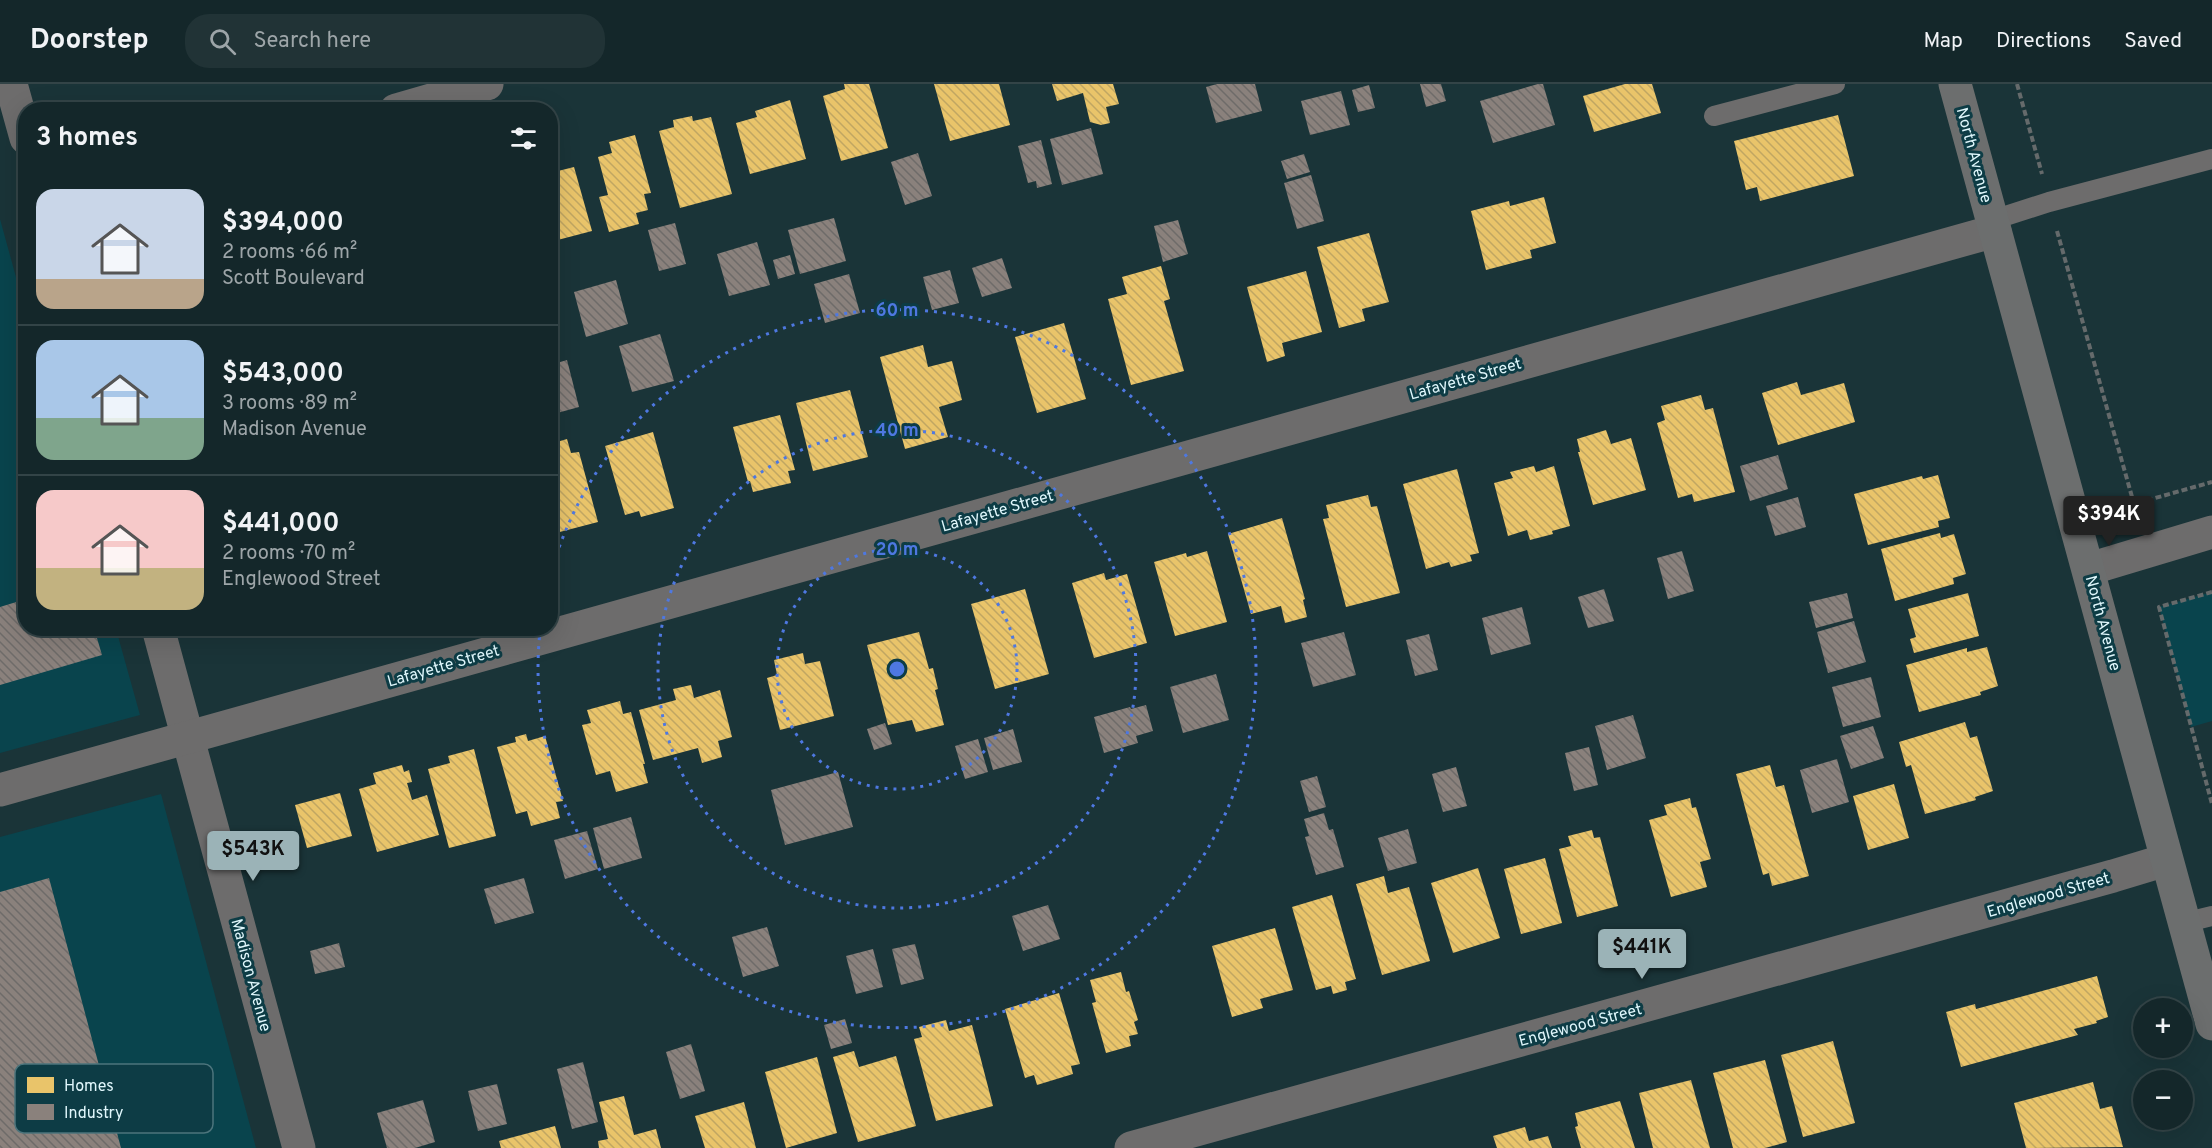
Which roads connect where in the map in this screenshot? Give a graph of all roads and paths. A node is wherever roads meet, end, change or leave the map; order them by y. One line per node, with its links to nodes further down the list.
1 (11, 84): 7 (street)
2 (488, 84): 6 (street)
3 (1835, 84): 8 (lane)
4 (1955, 84): 11 (main road, North Avenue)
5 (2017, 84): 10 (path)
6 (424, 102)
7 (18, 109)
8 (1714, 116)
9 (2212, 159): 10 (lane)
10 (2049, 202): 11 (lane); 12 (path)
11 (1994, 225): 14 (main road, North Avenue); 16 (street, Lafayette Street)
12 (2212, 482)
13 (2212, 532): 14 (street)
14 (2089, 569): 22 (main road, North Avenue)
15 (2212, 592): 21 (path)
16 (558, 632)
17 (160, 636): 19 (street, Madison Avenue)
18 (543, 636): 19 (street, Lafayette Street)
19 (187, 737): 20 (street, Lafayette Street); 25 (street, Madison Avenue)
20 (0, 790)
21 (2212, 804)
22 (2166, 860): 23 (main road, North Avenue); 26 (street, Englewood Street)
23 (2198, 920): 24 (main road, North Avenue)
24 (2212, 1024)
25 (299, 1148)
26 (1131, 1148)

